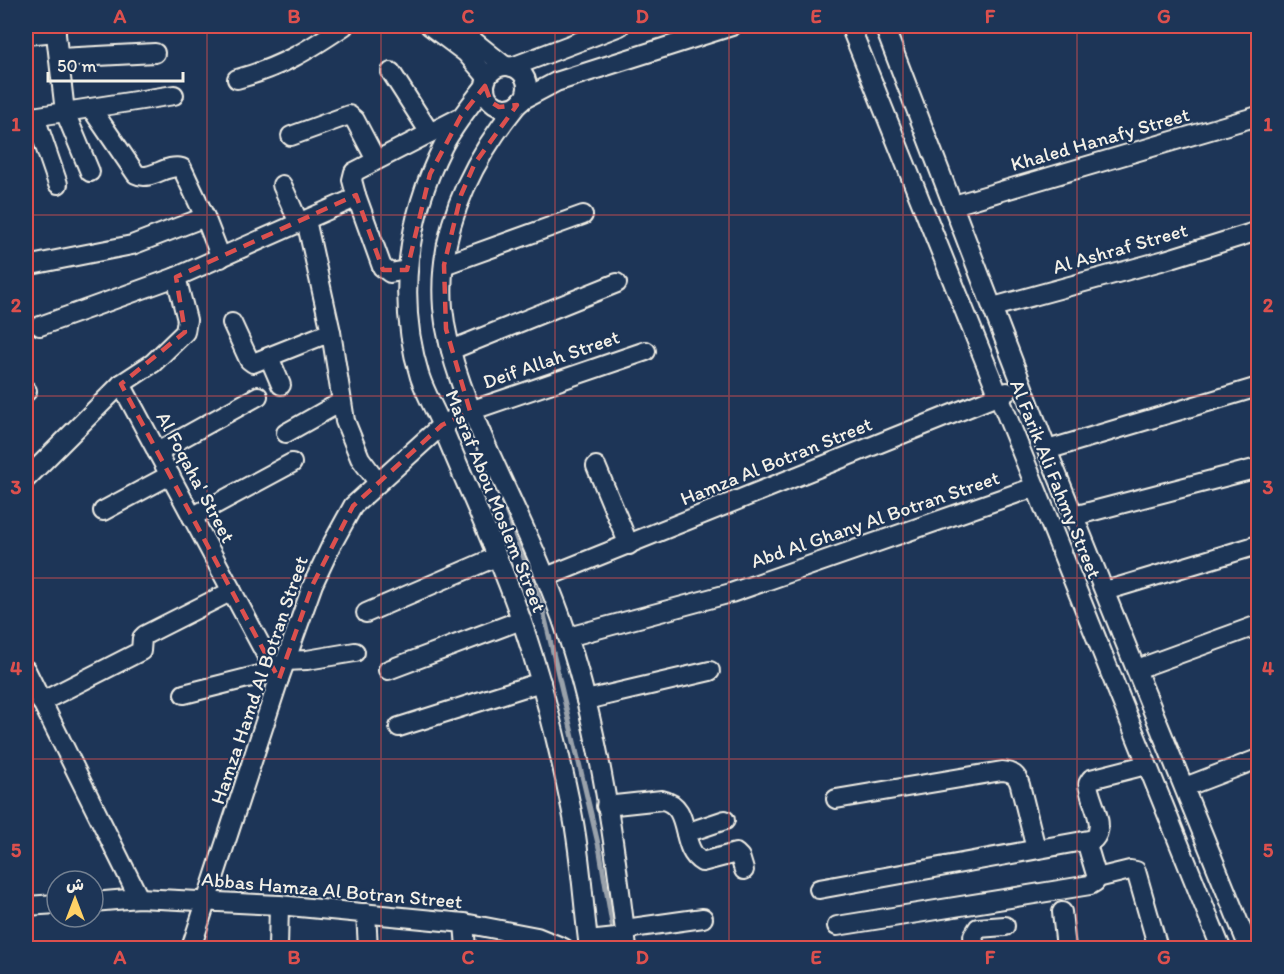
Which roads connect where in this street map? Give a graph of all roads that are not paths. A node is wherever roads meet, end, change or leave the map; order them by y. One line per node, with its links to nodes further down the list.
1 (344, 26): 14 (street)
2 (430, 26): 15 (street)
3 (455, 26): 12 (street)
4 (620, 26): 12 (street)
5 (732, 26): 17 (street)
6 (850, 26): 53 (street, Al Farik Ali Fahmy Street)
7 (884, 26): 30 (street, Al Farik Ali Fahmy Street)
8 (55, 29): 9 (street); 11 (street)
9 (26, 35)
10 (155, 53): 11 (street)
11 (58, 58): 19 (street)
12 (508, 66): 15 (street); 17 (street)
13 (391, 72): 23 (street)
14 (237, 79)
15 (486, 81): 17 (street); 20 (street, Masraf Abou Moslem Street)
16 (174, 94): 18 (street)
17 (519, 102): 36 (street, Masraf Abou Moslem Street)
18 (91, 108): 19 (street); 32 (street)
19 (65, 112): 22 (street); 26 (street)
20 (461, 116): 23 (street); 38 (street, Masraf Abou Moslem Street)
21 (1258, 116): 30 (street, Khaled Hanafy Street)
22 (30, 117): 27 (street)
23 (430, 133): 25 (street)
24 (291, 136): 25 (street)
25 (376, 160): 29 (street)
26 (90, 172)
27 (58, 184)
28 (282, 185): 33 (street)
29 (356, 195): 33 (street); 38 (street)
30 (954, 205): 41 (street, Al Farik Ali Fahmy Street)
31 (582, 215): 36 (street)
32 (205, 217): 35 (street); 37 (street)
33 (303, 221): 35 (street); 44 (street)
34 (1258, 231): 41 (street, Al Ashraf Street)
35 (221, 258): 39 (street)
36 (444, 264): 45 (street, Masraf Abou Moslem Street)
37 (26, 266)
38 (407, 270): 56 (street, Masraf Abou Moslem Street)
39 (176, 277): 43 (street); 48 (street)
40 (617, 283): 45 (street)
41 (993, 307): 50 (street, Al Farik Ali Fahmy Street)
42 (232, 323): 47 (street)
43 (40, 326)
44 (331, 332): 47 (street); 54 (street)
45 (451, 350): 55 (street, Masraf Abou Moslem Street)
46 (646, 351): 55 (street, Deif Allah Street)
47 (269, 357): 49 (street)
48 (121, 384): 59 (street, Al Foqaha' Street); 63 (street)
49 (280, 385)
50 (1023, 386): 53 (street, Hamza Al Botran Street); 58 (street, Al Farik Ali Fahmy Street)
51 (1258, 387): 58 (street)
52 (258, 396): 59 (street)
53 (998, 396): 66 (street, Al Farik Ali Fahmy Street); 70 (street, Hamza Al Botran Street)
54 (341, 402): 57 (street); 65 (street)
55 (470, 411): 56 (street, Hamza Hamd Al Botran Street); 73 (street, Masraf Abou Moslem Street)
56 (442, 425): 65 (street, Hamza Hamd Al Botran Street); 72 (street, Masraf Abou Moslem Street)
57 (286, 433)
58 (1047, 450): 68 (street, Al Farik Ali Fahmy Street)
59 (157, 452): 64 (street, Al Foqaha' Street)
60 (292, 463): 69 (street)
61 (596, 466): 70 (street)
62 (1258, 468): 68 (street)
63 (28, 470)
64 (170, 475): 67 (street); 69 (street, Al Foqaha' Street)
65 (378, 482): 83 (street, Hamza Hamd Al Botran Street)
66 (1035, 488): 79 (street, Abd Al Ghany Al Botran Street); 93 (street, Al Farik Ali Fahmy Street)
67 (103, 511)
68 (1074, 516): 75 (street, Al Farik Ali Fahmy Street)
69 (192, 517): 74 (street, Al Foqaha' Street)
70 (629, 545): 73 (street, Hamza Al Botran Street)
71 (1258, 545): 75 (street)
72 (496, 557): 76 (street); 77 (street, Masraf Abou Moslem Street)
73 (546, 577): 79 (street, Masraf Abou Moslem Street)
74 (232, 591): 83 (street, Al Foqaha' Street); 89 (street)
75 (1105, 591): 81 (street, Al Farik Ali Fahmy Street)
76 (366, 613)
77 (521, 620): 84 (street); 86 (street, Masraf Abou Moslem Street)
78 (1258, 625): 81 (street)
79 (568, 637): 88 (street, Masraf Abou Moslem Street)
80 (355, 652): 83 (street)
81 (1137, 669): 91 (street, Al Farik Ali Fahmy Street)
82 (26, 670): 89 (street)
83 (280, 670): 87 (street); 106 (street, Hamza Hamd Al Botran Street)
84 (388, 670)
85 (710, 671): 88 (street)
86 (541, 682): 90 (street); 117 (street, Masraf Abou Moslem Street)
87 (184, 694)
88 (586, 700): 96 (street, Masraf Abou Moslem Street)
89 (41, 702): 104 (street)
90 (399, 727)
91 (1171, 753): 93 (street); 94 (street, Al Farik Ali Fahmy Street)
92 (1258, 759): 94 (street)
93 (1145, 763): 99 (street); 127 (street, Al Farik Ali Fahmy Street)
94 (1185, 787): 118 (street, Al Farik Ali Fahmy Street)
95 (836, 799): 100 (street)
96 (606, 806): 98 (street); 116 (street, Masraf Abou Moslem Street)
97 (725, 820): 98 (street)
98 (686, 833): 101 (street)
99 (1086, 841): 100 (street); 102 (street)
100 (1036, 849): 103 (street)
101 (744, 870)
102 (1097, 878): 114 (street); 126 (street)
103 (819, 889)
104 (139, 898): 105 (street, Abbas Hamza Al Botran Street); 106 (street, Abbas Hamza Al Botran Street)
105 (105, 901)
106 (207, 901): 108 (street, Abbas Hamza Al Botran Street); 119 (street, Hamza Hamd Al Botran Street)
107 (45, 905): 109 (street)
108 (279, 905): 111 (street, Abbas Hamza Al Botran Street); 120 (street)
109 (26, 906)
110 (1062, 912): 125 (street)
111 (366, 913): 113 (street, Abbas Hamza Al Botran Street); 121 (street)
112 (703, 918): 116 (street)
113 (464, 922): 122 (street); 123 (street, Abbas Hamza Al Botran Street)
114 (837, 926)
115 (1005, 926): 124 (street)
116 (626, 938): 117 (street)
117 (589, 944)
118 (1248, 945)
119 (191, 948)
120 (278, 948)
121 (368, 948)
122 (466, 948)
123 (564, 948)
124 (975, 948)
125 (1066, 948)
126 (1158, 948)
127 (1221, 948)

